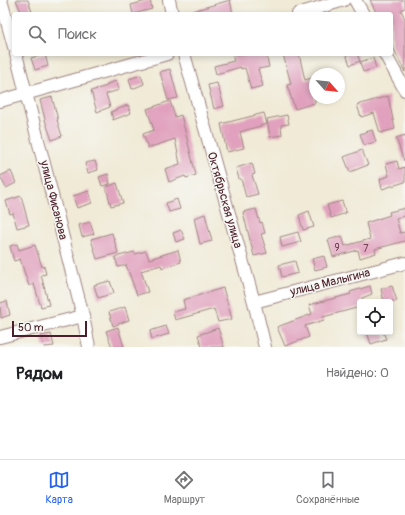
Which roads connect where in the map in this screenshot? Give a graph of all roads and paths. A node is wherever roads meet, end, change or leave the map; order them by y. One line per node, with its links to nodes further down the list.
1 (1, 0): 8 (street)
2 (169, 0): 5 (street)
3 (344, 0): 6 (street)
4 (355, 0): 7 (street)
5 (172, 12)
6 (305, 12)
7 (362, 12)
8 (12, 40)
9 (17, 56): 14 (street, улица Фисанова)
10 (160, 56): 14 (street)
11 (185, 56): 17 (street, Октябрьская улица)
12 (386, 56): 13 (street)
13 (405, 90)
14 (27, 93): 15 (street); 18 (street, улица Фисанова)
15 (0, 101)
16 (405, 263): 17 (street, улица Малыгина)
17 (254, 302): 21 (street, Октябрьская улица)
18 (83, 316): 19 (street); 20 (street, улица Фисанова)
19 (0, 337)
20 (89, 347)
21 (265, 347)

